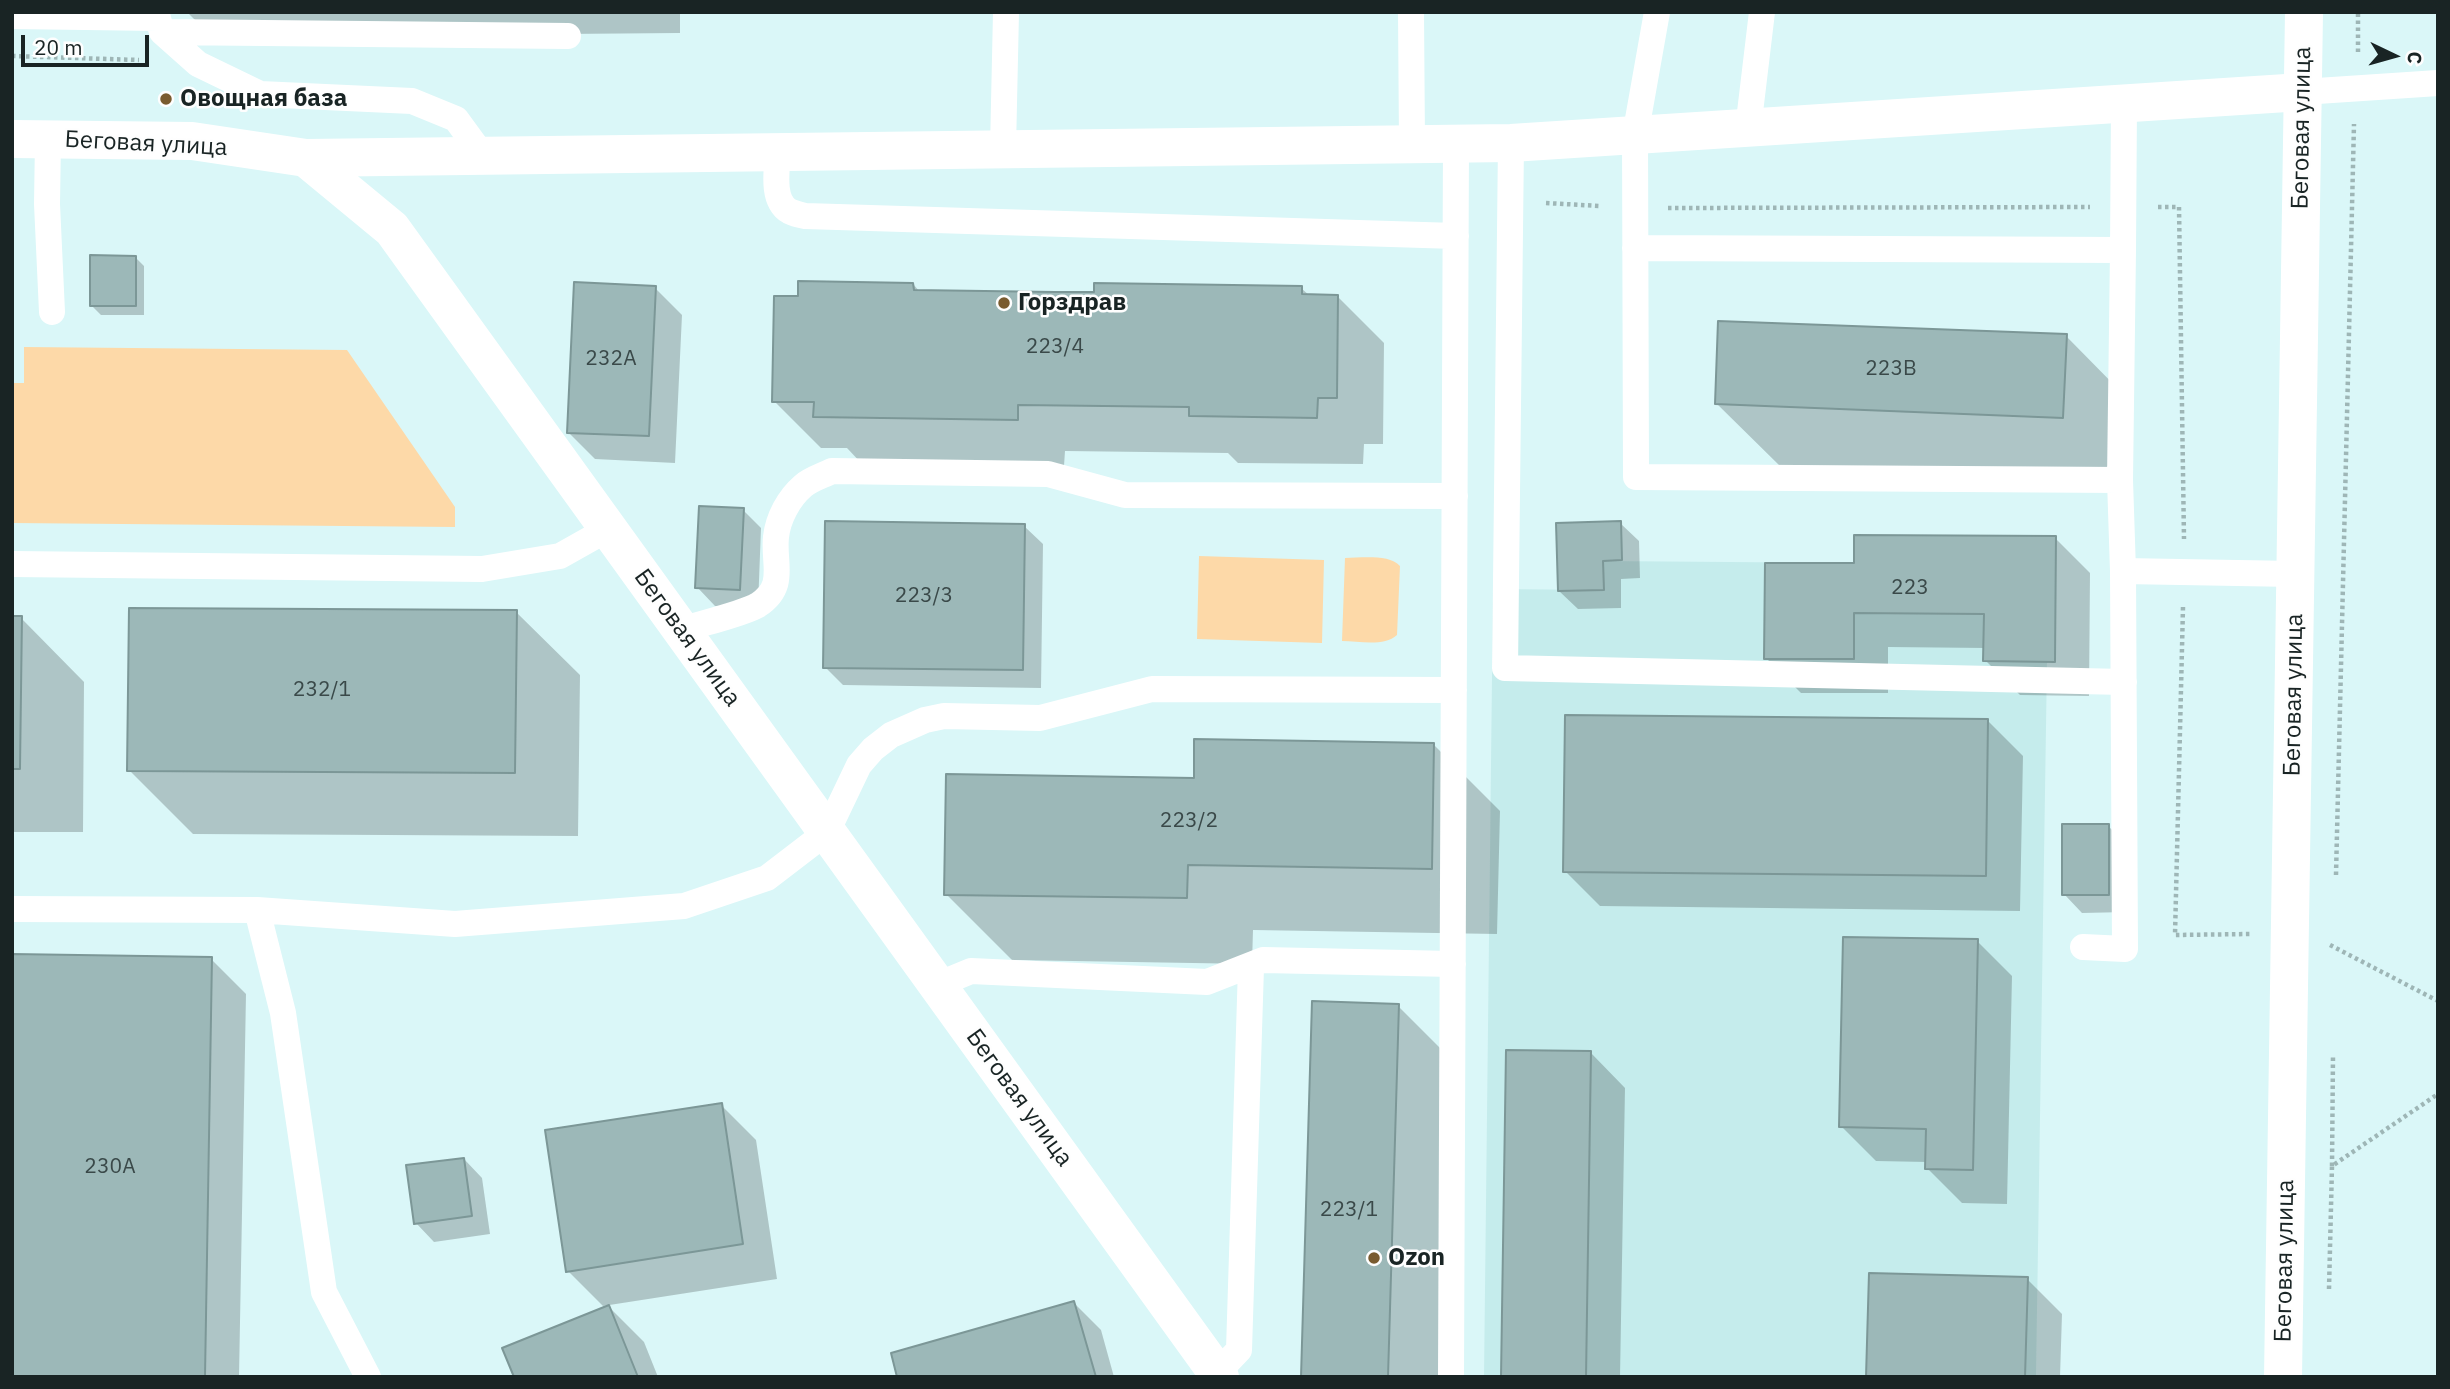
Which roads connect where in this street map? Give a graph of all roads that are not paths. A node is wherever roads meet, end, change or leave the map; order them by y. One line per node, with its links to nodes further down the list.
1 (1006, 12): 18 (lane)
2 (1411, 12): 17 (lane)
3 (1657, 12): 13 (lane)
4 (1762, 12): 12 (lane)
5 (2304, 12): 10 (street, Беговая улица)
6 (12, 16): 7 (lane)
7 (158, 21): 8 (lane); 20 (lane)
8 (568, 36)
9 (2438, 83): 10 (lane)
10 (2302, 92): 11 (street); 31 (street, Беговая улица)
11 (2124, 104): 12 (street); 24 (lane)
12 (1748, 129): 13 (street)
13 (1635, 136): 16 (street); 23 (lane)
14 (30, 139): 21 (street, Беговая улица); 25 (lane)
15 (1456, 143): 16 (street); 17 (street); 22 (lane)
16 (1511, 143): 33 (lane)
17 (1412, 144): 18 (street)
18 (1003, 149): 19 (street)
19 (778, 152): 20 (street); 22 (lane)
20 (483, 156): 21 (street)
21 (306, 158): 28 (street, Беговая улица)
22 (1456, 236): 27 (lane)
23 (1635, 248): 24 (lane); 26 (lane)
24 (2123, 250): 26 (lane)
25 (52, 312)
26 (2120, 480): 30 (lane)
27 (1455, 496): 32 (lane); 34 (lane)
28 (608, 529): 29 (lane); 32 (street, Беговая улица)
29 (12, 564)
30 (2123, 571): 31 (lane); 33 (lane)
31 (2295, 574): 45 (street, Беговая улица)
32 (681, 630): 35 (street, Беговая улица)
33 (2124, 682): 38 (lane)
34 (1454, 690): 35 (lane); 39 (lane)
35 (827, 832): 37 (lane); 41 (street, Беговая улица)
36 (12, 909): 37 (lane)
37 (257, 910): 43 (lane)
38 (2083, 947)
39 (1453, 964): 40 (lane); 44 (lane)
40 (1251, 967): 41 (lane); 42 (lane)
41 (937, 985): 42 (street, Беговая улица)
42 (1219, 1375)
43 (368, 1377)
44 (1451, 1377)
45 (2283, 1377)

